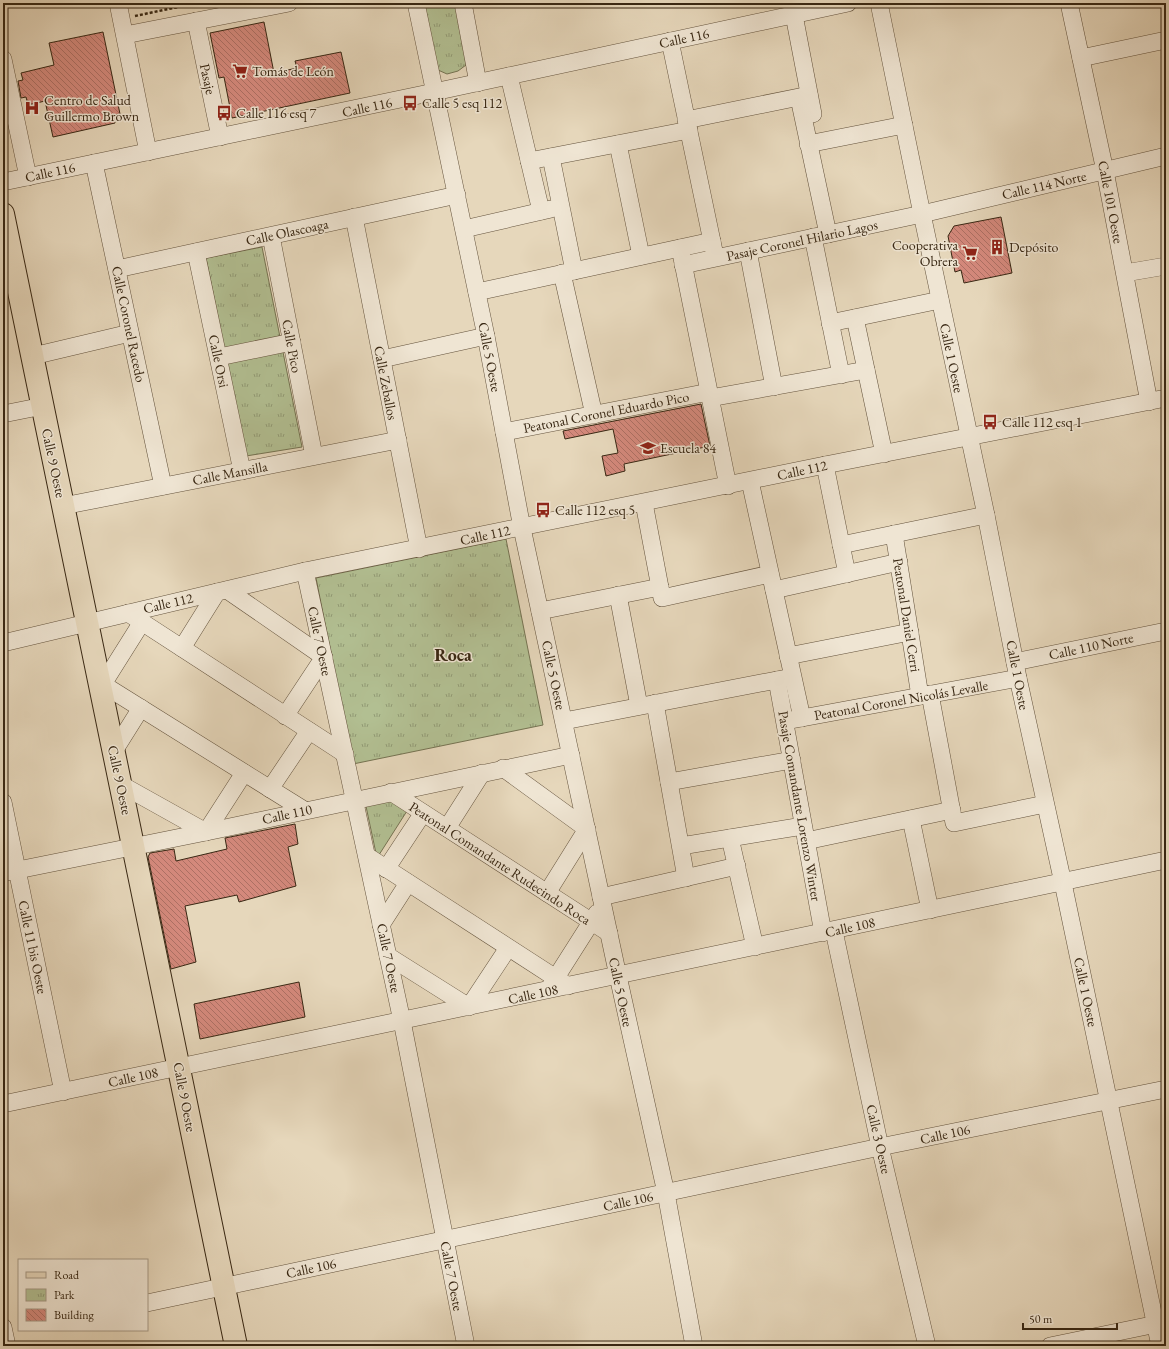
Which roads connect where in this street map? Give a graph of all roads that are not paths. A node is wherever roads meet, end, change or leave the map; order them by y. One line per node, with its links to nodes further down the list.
1 (289, 3): 9 (street)
2 (416, 3): 17 (street, Calle 5 Oeste)
3 (462, 3): 16 (street)
4 (848, 3): 8 (street, Calle 116)
5 (879, 3): 20 (street, Calle 1 Oeste)
6 (1069, 3): 13 (street, Calle 101 Oeste)
7 (126, 6): 10 (street)
8 (794, 15): 12 (street, Calle 116); 18 (street)
9 (196, 21): 10 (street); 21 (street, Pasaje)
10 (124, 34): 24 (street)
11 (1166, 40): 13 (street)
12 (670, 42): 15 (street, Calle 116); 19 (street)
13 (1081, 58): 29 (street, Calle 101 Oeste)
14 (3, 59): 30 (street)
15 (509, 76): 16 (street, Calle 116); 27 (street)
16 (478, 83): 17 (street, Calle 116)
17 (434, 92): 21 (street, Calle 116); 32 (street, Calle 5 Oeste)
18 (804, 96): 19 (street); 22 (street)
19 (688, 125): 23 (street); 41 (street)
20 (904, 125): 22 (street); 36 (street, Calle 1 Oeste)
21 (220, 137): 24 (street, Calle 116)
22 (813, 142): 40 (street)
23 (618, 144): 26 (street); 45 (street)
24 (148, 152): 28 (street, Calle 116)
25 (1166, 156): 29 (street, Calle 114 Norte)
26 (551, 157): 27 (street); 33 (street)
27 (529, 161): 34 (street)
28 (94, 163): 30 (street, Calle 116); 49 (street, Calle Coronel Racedo)
29 (1105, 171): 36 (street, Calle 114 Norte); 51 (street, Calle 101 Oeste)
30 (28, 177): 31 (street, Calle 116)
31 (3, 182)
32 (457, 195): 37 (street, Calle Olascoaga); 38 (street, Calle 5 Oeste)
33 (561, 206): 34 (street); 50 (street)
34 (541, 211): 38 (street)
35 (3, 214): 59 (main road, Calle 9 Oeste)
36 (922, 214): 40 (street, Pasaje Coronel Hilario Lagos); 53 (street, Calle 1 Oeste)
37 (354, 217): 39 (street, Calle Olascoaga); 61 (street, Calle Zeballos)
38 (464, 228): 52 (street, Calle 5 Oeste)
39 (271, 236): 44 (street, Calle Olascoaga); 58 (street, Calle Pico)
40 (820, 236): 43 (street, Pasaje Coronel Hilario Lagos); 55 (street)
41 (712, 241): 42 (street, Pasaje Coronel Hilario Lagos); 46 (street)
42 (680, 248): 45 (street, Pasaje Coronel Hilario Lagos); 47 (street)
43 (748, 251): 46 (street, Pasaje Coronel Hilario Lagos); 64 (street)
44 (196, 252): 49 (street, Calle Olascoaga); 60 (street, Calle Orsi)
45 (641, 256): 50 (street, Pasaje Coronel Hilario Lagos)
46 (716, 258): 47 (street, Pasaje Coronel Hilario Lagos)
47 (683, 265): 65 (street)
48 (1166, 266): 51 (street)
49 (117, 269): 56 (street, Calle Coronel Racedo)
50 (568, 272): 52 (street, Pasaje Coronel Hilario Lagos); 70 (street)
51 (1125, 273): 67 (street, Calle 101 Oeste)
52 (477, 292): 57 (street, Calle 5 Oeste)
53 (940, 300): 54 (street); 72 (street, Calle 1 Oeste)
54 (855, 318): 55 (street); 62 (street)
55 (830, 322): 63 (street)
56 (130, 333): 59 (street); 79 (street, Calle Coronel Racedo)
57 (486, 336): 61 (street); 71 (street, Calle 5 Oeste)
58 (292, 342): 60 (street); 75 (street, Calle Pico)
59 (33, 356): 68 (main road, Calle 9 Oeste)
60 (219, 357): 77 (street, Calle Orsi)
61 (382, 359): 73 (street, Calle Zeballos)
62 (866, 370): 63 (street, Peatonal Coronel Eduardo Pico); 74 (street)
63 (841, 375): 64 (street, Peatonal Coronel Eduardo Pico)
64 (774, 387): 65 (street, Peatonal Coronel Eduardo Pico)
65 (709, 395): 70 (street, Peatonal Coronel Eduardo Pico); 80 (street)
66 (1166, 398): 67 (street, Calle 112)
67 (1149, 402): 72 (street, Calle 112)
68 (43, 406): 69 (street); 82 (main road, Calle 9 Oeste)
69 (3, 414)
70 (594, 414): 71 (street, Peatonal Coronel Eduardo Pico)
71 (504, 432): 84 (street, Calle 5 Oeste)
72 (969, 437): 74 (street, Calle 112); 83 (street, Calle 1 Oeste)
73 (398, 440): 75 (street, Calle Mansilla); 87 (street, Calle Zeballos)
74 (884, 454): 76 (street, Calle 112)
75 (314, 456): 77 (street, Calle Mansilla)
76 (825, 465): 78 (street, Calle 112); 86 (street)
77 (242, 470): 79 (street, Calle Mansilla)
78 (750, 481): 80 (street, Calle 112); 91 (street, Pasaje Comandante Lorenzo Winter)
79 (163, 486): 82 (street, Calle Mansilla)
80 (728, 486): 81 (street, Calle 112)
81 (644, 503): 84 (street, Calle 112); 93 (street)
82 (63, 506): 97 (main road, Calle 9 Oeste)
83 (986, 515): 85 (street); 105 (street, Calle 1 Oeste)
84 (522, 528): 87 (street, Calle 112); 95 (street, Calle 5 Oeste)
85 (894, 534): 86 (street); 88 (street, Peatonal Daniel Cerri)
86 (841, 545): 90 (street)
87 (419, 549): 89 (street, Calle 112)
88 (899, 562): 90 (street); 100 (street, Peatonal Daniel Cerri)
89 (305, 572): 92 (street, Calle 112); 104 (street, Calle 7 Oeste)
90 (847, 574): 91 (street)
91 (772, 582): 93 (street); 103 (street, Pasaje Comandante Lorenzo Winter)
92 (222, 591): 96 (street, Calle 112); 102 (street); 104 (street)
93 (661, 592): 94 (street)
94 (618, 595): 95 (street); 110 (street)
95 (540, 611): 114 (street, Calle 5 Oeste)
96 (128, 613): 97 (street, Calle 112); 98 (street)
97 (87, 622): 101 (street, Calle 112); 108 (main road, Calle 9 Oeste)
98 (142, 622): 102 (street); 108 (street)
99 (1166, 631): 105 (street, Calle 110 Norte)
100 (910, 632): 103 (street); 109 (street, Peatonal Daniel Cerri)
101 (3, 643)
102 (182, 648): 112 (street)
103 (788, 656): 106 (street, Pasaje Comandante Lorenzo Winter)
104 (324, 657): 112 (street); 118 (street, Calle 7 Oeste)
105 (1015, 662): 107 (street, Calle 1 Oeste)
106 (785, 678): 110 (street); 113 (street, Pasaje Comandante Lorenzo Winter); 115 (street, Pasaje Comandante Lorenzo Winter)
107 (1018, 678): 109 (street, Peatonal Coronel Nicolás Levalle); 130 (street, Calle 1 Oeste)
108 (101, 683): 111 (street); 117 (main road, Calle 9 Oeste)
109 (925, 695): 113 (street, Peatonal Coronel Nicolás Levalle); 133 (street, Peatonal Daniel Cerri)
110 (647, 705): 114 (street); 124 (street)
111 (141, 708): 117 (street); 122 (street)
112 (285, 716): 116 (street)
113 (802, 718): 115 (street, Peatonal Coronel Nicolás Levalle)
114 (564, 721): 119 (street, Calle 5 Oeste)
115 (784, 721): 120 (street, Pasaje Comandante Lorenzo Winter)
116 (309, 731): 118 (street); 126 (street)
117 (114, 751): 125 (main road, Calle 9 Oeste)
118 (345, 754): 128 (street, Calle 7 Oeste)
119 (571, 755): 121 (street, Calle 110); 136 (street, Calle 5 Oeste)
120 (792, 760): 124 (street); 138 (street, Pasaje Comandante Lorenzo Winter)
121 (503, 768): 123 (street, Calle 110); 136 (street)
122 (244, 773): 126 (street); 137 (street)
123 (482, 773): 127 (street, Calle 110); 135 (street)
124 (669, 782): 141 (street)
125 (120, 784): 137 (street); 140 (main road, Calle 9 Oeste)
126 (270, 789): 131 (street)
127 (391, 792): 128 (street, Calle 110); 132 (street, Peatonal Comandante Rudecindo Roca)
128 (354, 800): 131 (street, Calle 110); 142 (street, Calle 7 Oeste)
129 (3, 802): 146 (street, Calle 11 bis Oeste)
130 (1045, 804): 133 (street); 149 (street, Calle 1 Oeste)
131 (304, 810): 137 (street, Calle 110)
132 (423, 813): 135 (street, Peatonal Comandante Rudecindo Roca); 145 (street)
133 (953, 816): 134 (street)
134 (911, 819): 138 (street); 152 (street)
135 (447, 828): 150 (street, Peatonal Comandante Rudecindo Roca)
136 (587, 829): 150 (street); 151 (street, Calle 5 Oeste)
137 (206, 832): 140 (street, Calle 110)
138 (805, 833): 139 (street); 155 (street, Pasaje Comandante Lorenzo Winter)
139 (730, 838): 141 (street); 144 (street)
140 (134, 846): 146 (street, Calle 110); 164 (main road, Calle 9 Oeste)
141 (681, 846): 147 (street)
142 (367, 856): 145 (street); 154 (street, Calle 7 Oeste)
143 (1166, 860): 149 (street, Calle 108)
144 (737, 866): 147 (street); 157 (street)
145 (386, 869): 148 (street)
146 (10, 872): 166 (street, Calle 11 bis Oeste)
147 (686, 878): 151 (street)
148 (408, 883): 154 (street); 158 (street)
149 (1062, 883): 152 (street, Calle 108); 167 (street, Calle 1 Oeste)
150 (547, 893): 153 (street, Peatonal Comandante Rudecindo Roca)
151 (602, 901): 153 (street); 156 (street, Calle 5 Oeste)
152 (930, 910): 155 (street, Calle 108)
153 (592, 922): 156 (street, Peatonal Comandante Rudecindo Roca); 161 (street)
154 (381, 925): 159 (street, Calle 7 Oeste)
155 (828, 932): 157 (street, Calle 108); 169 (street, Calle 3 Oeste)
156 (609, 933): 160 (street, Calle 5 Oeste)
157 (755, 947): 160 (street, Calle 108)
158 (508, 948): 161 (street); 162 (street)
159 (388, 956): 162 (street); 163 (street, Calle 7 Oeste)
160 (618, 976): 161 (street, Calle 108); 170 (street, Calle 5 Oeste)
161 (557, 985): 162 (street, Calle 108)
162 (469, 1007): 163 (street, Calle 108)
163 (402, 1021): 164 (street, Calle 108); 171 (street, Calle 7 Oeste)
164 (179, 1068): 166 (street, Calle 108); 172 (main road, Calle 9 Oeste)
165 (1166, 1089): 167 (street, Calle 106)
166 (63, 1092): 168 (street, Calle 108)
167 (1109, 1100): 169 (street, Calle 106); 174 (street, Calle 1 Oeste)
168 (3, 1104)
169 (880, 1147): 170 (street, Calle 106); 178 (street, Calle 3 Oeste)
170 (666, 1193): 171 (street, Calle 106); 177 (street, Calle 5 Oeste)
171 (445, 1240): 172 (street, Calle 106); 176 (street, Calle 7 Oeste)
172 (224, 1286): 173 (street, Calle 106); 175 (main road, Calle 9 Oeste)
173 (148, 1303)
174 (1161, 1323): 179 (street); 180 (street, Calle 1 Oeste)
175 (236, 1346)
176 (466, 1346)
177 (694, 1346)
178 (928, 1346)
179 (1050, 1346)
180 (1160, 1346)

